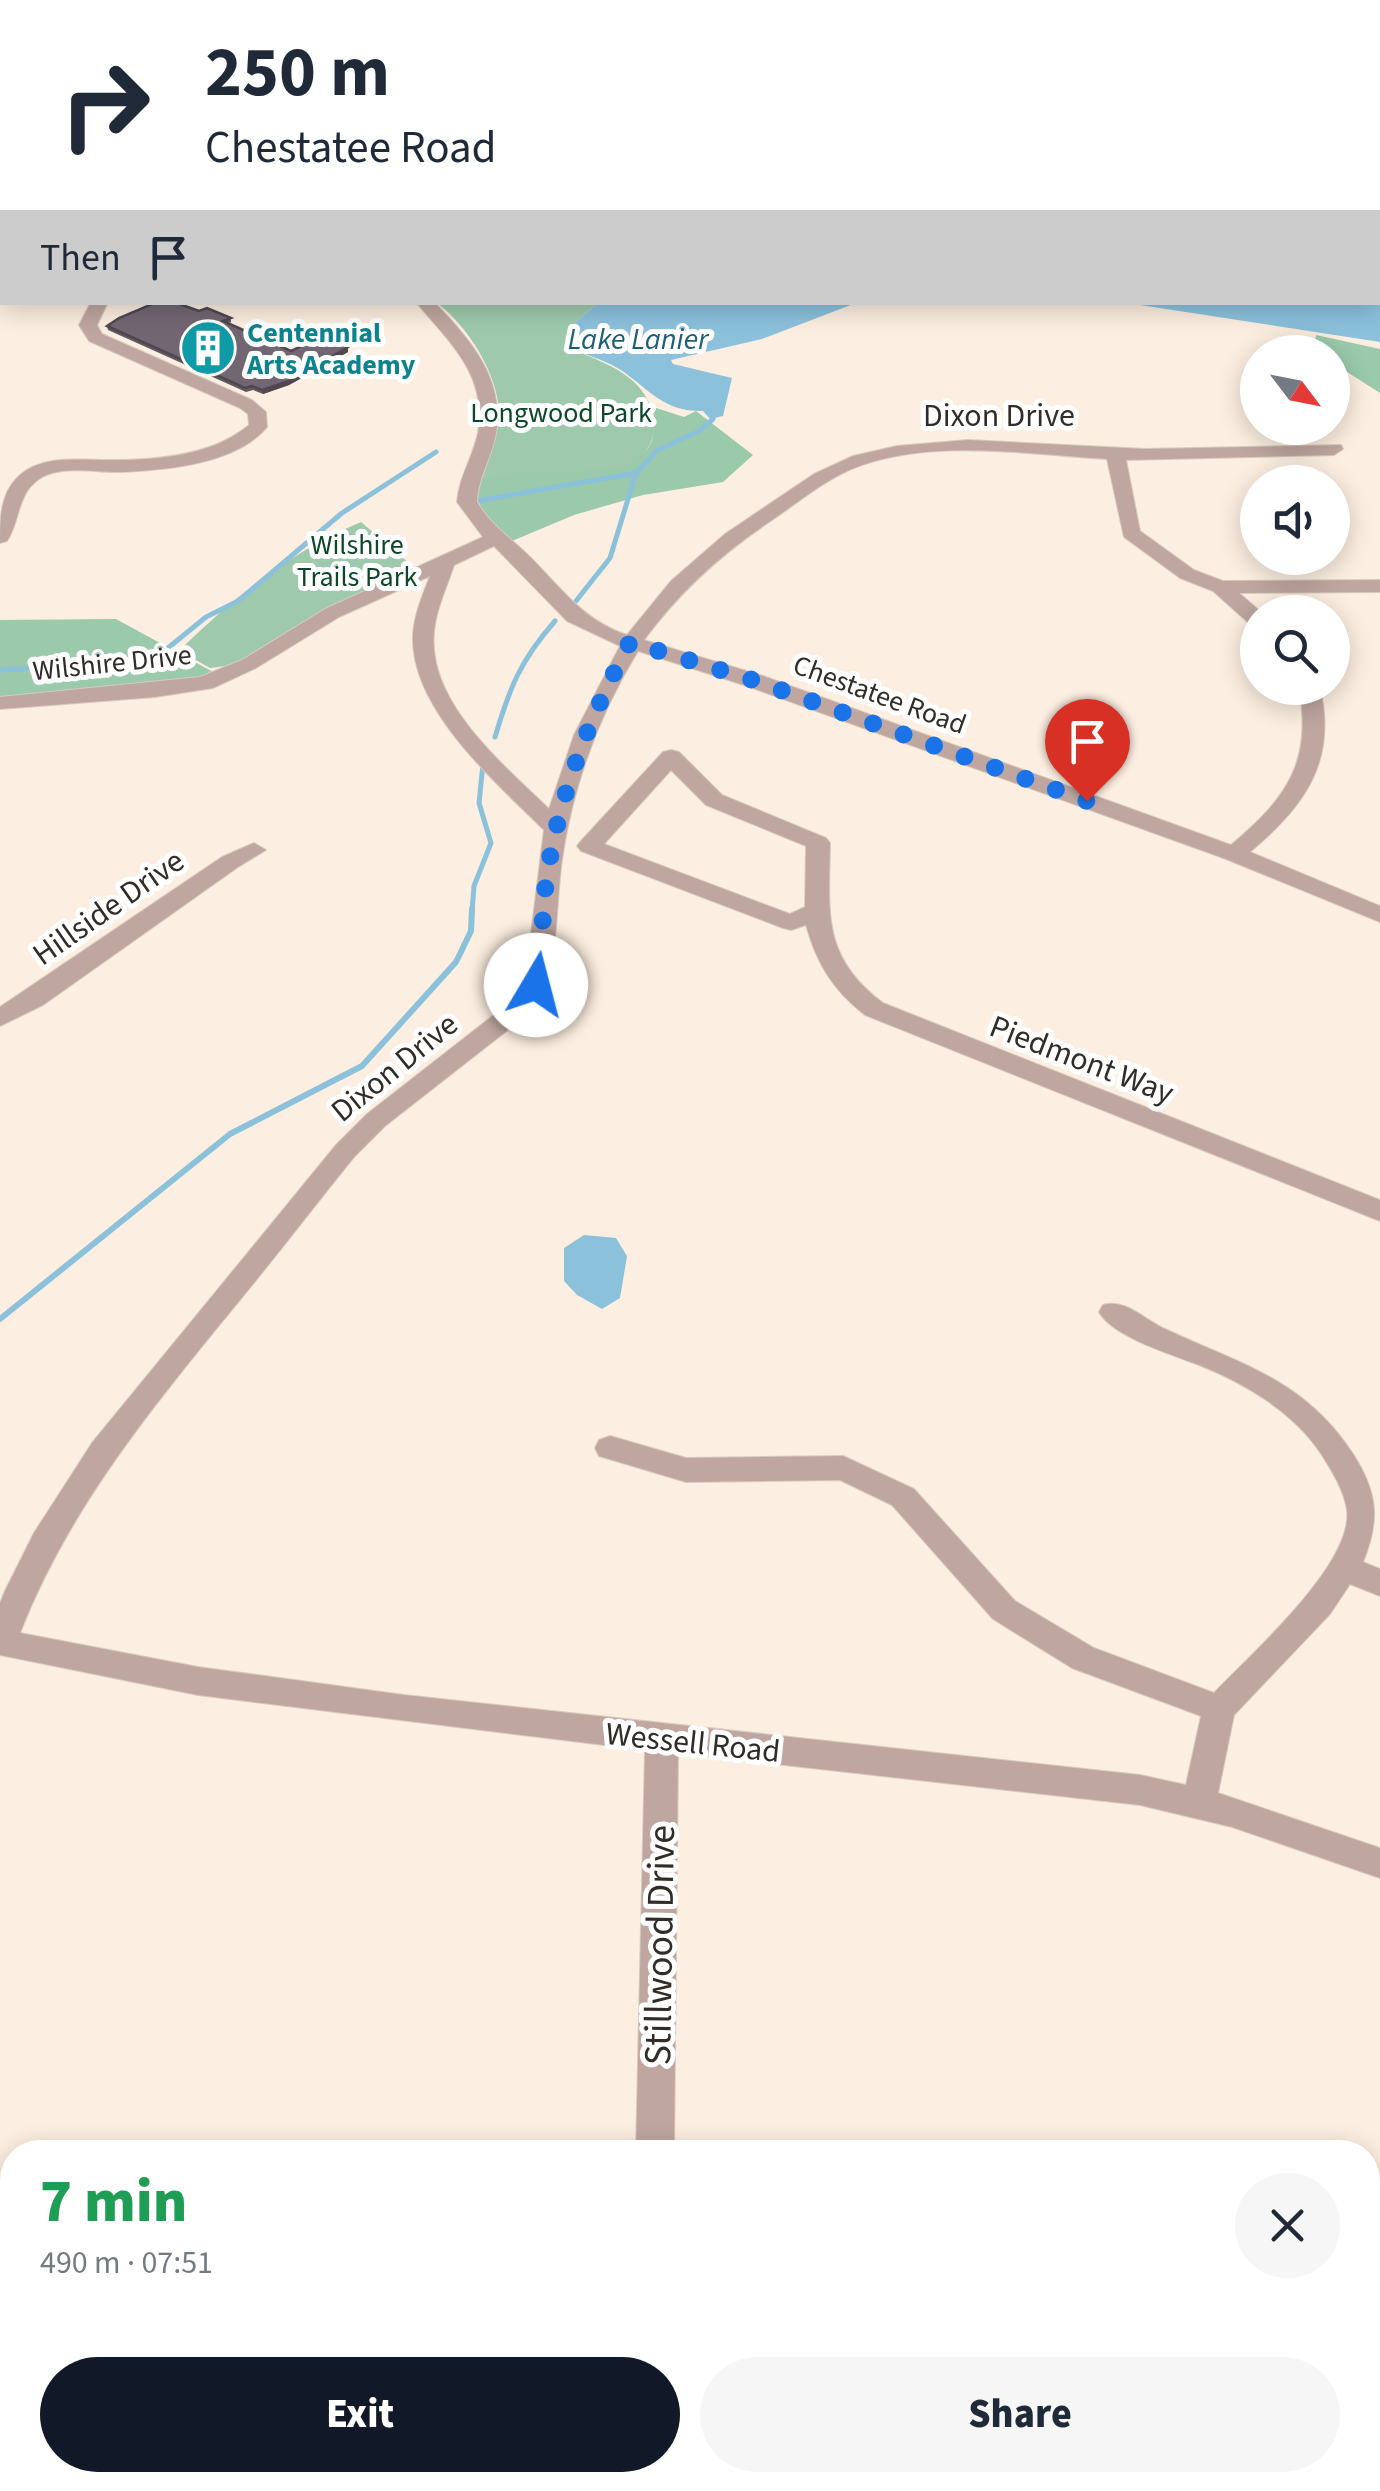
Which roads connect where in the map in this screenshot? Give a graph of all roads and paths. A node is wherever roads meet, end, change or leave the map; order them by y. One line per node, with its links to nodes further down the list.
1 (98, 305): 7 (street)
2 (414, 305): 4 (street)
3 (427, 305): 4 (street)
4 (447, 324): 8 (street, Chestatee Road)
5 (1334, 449): 6 (street, Dixon Drive)
6 (1114, 453): 11 (street); 13 (street, Dixon Drive)
7 (0, 538)
8 (496, 538): 9 (street, Wilshire Drive); 13 (street, Chestatee Road)
9 (445, 561): 14 (street, Wilshire Drive); 16 (street)
10 (1380, 586): 11 (street)
11 (1220, 587): 12 (street)
12 (1240, 605)
13 (630, 642): 16 (street, Dixon Drive); 18 (street, Chestatee Road)
14 (0, 703)
15 (1314, 705): 18 (street)
16 (558, 830): 27 (street, Dixon Drive)
17 (254, 850): 21 (street, Hillside Drive)
18 (1234, 854): 20 (street, Chestatee Road)
19 (818, 911): 19 (street, Piedmont Way); 22 (street, Piedmont Way)
20 (1380, 915)
21 (0, 1018)
22 (1380, 1211)
23 (1112, 1312): 25 (street)
24 (610, 1448): 28 (street)
25 (1343, 1567): 26 (street); 28 (street)
26 (1380, 1583)
27 (0, 1642): 29 (street, Wessell Road)
28 (1219, 1709): 30 (street)
29 (662, 1738): 30 (street, Wessell Road); 32 (street, Stillwood Drive)
30 (1200, 1800): 31 (street, Wessell Road)
31 (1380, 1863)
32 (655, 2140)

